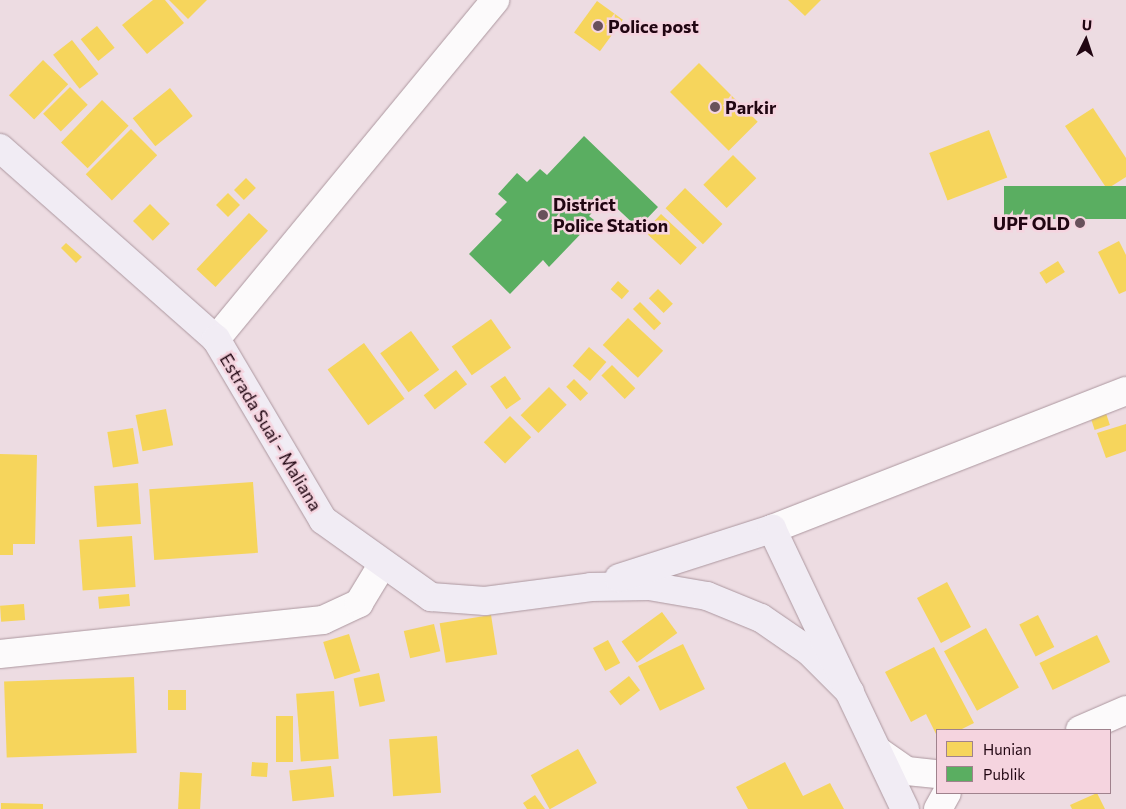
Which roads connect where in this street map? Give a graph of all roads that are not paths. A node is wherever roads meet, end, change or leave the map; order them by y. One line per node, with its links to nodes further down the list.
1 (495, 0): 3 (street)
2 (0, 148): 3 (main road, Estrada Suai - Maliana)
3 (216, 339): 6 (main road, Estrada Suai - Maliana)
4 (1126, 391): 5 (street)
5 (772, 529): 7 (main road, Estrada Suai - Maliana); 9 (main road, Estrada Suai - Maliana)
6 (382, 565): 7 (main road, Estrada Suai - Maliana); 8 (street)
7 (591, 587): 9 (main road, Estrada Suai - Maliana)
8 (0, 654)
9 (850, 692): 12 (main road, Estrada Suai - Maliana)
10 (1126, 710): 11 (street)
11 (1082, 729)
12 (878, 751): 13 (street); 15 (main road, Estrada Suai - Maliana)
13 (936, 774)
14 (946, 794): 16 (street)
15 (906, 809)
16 (938, 809)

